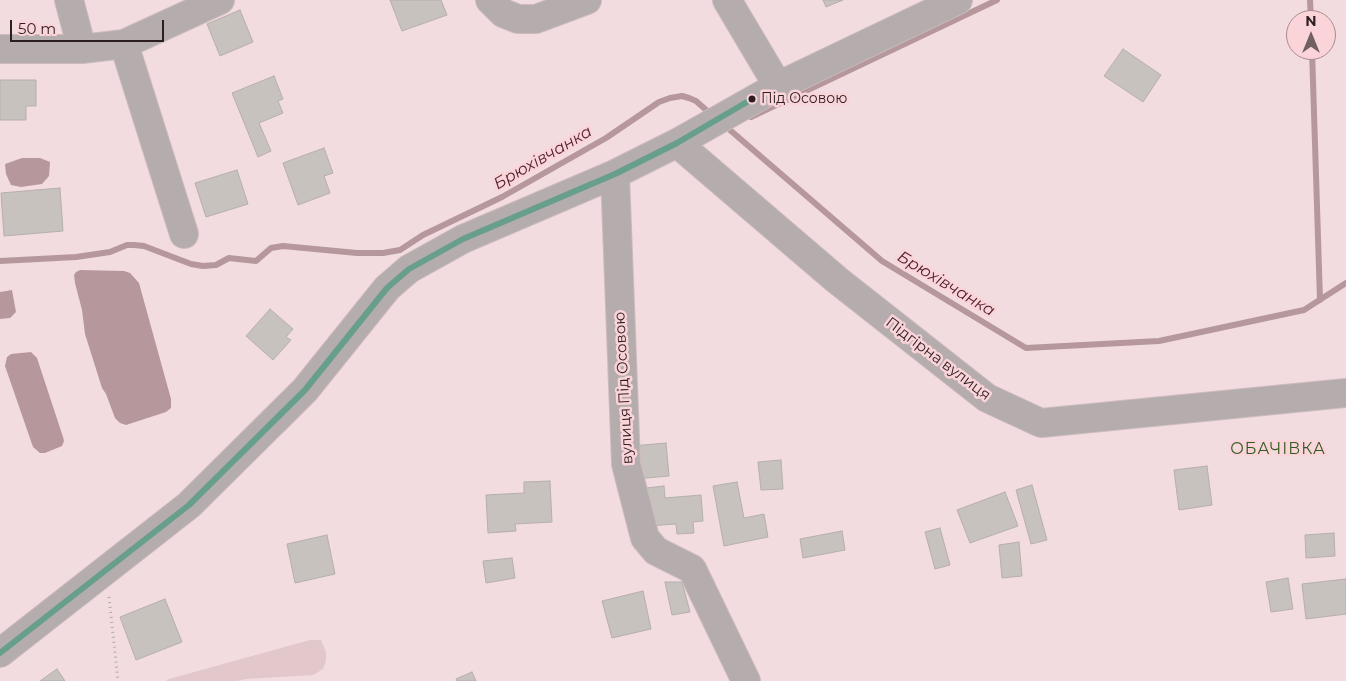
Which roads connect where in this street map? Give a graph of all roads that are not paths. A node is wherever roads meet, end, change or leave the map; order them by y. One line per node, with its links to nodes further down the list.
1 (69, 0): 9 (street)
2 (220, 0): 7 (street)
3 (490, 0): 4 (street)
4 (587, 0)
5 (727, 0): 10 (street)
6 (958, 0): 10 (street)
7 (124, 44): 9 (street); 13 (street)
8 (0, 49): 9 (street)
9 (82, 49)
10 (778, 86): 11 (street)
11 (687, 137): 12 (street); 14 (street, Підгірна вулиця)
12 (615, 174): 15 (street); 16 (street, вулиця Під Осовою)
13 (184, 234)
14 (1346, 393)
15 (0, 653)
16 (746, 681)

